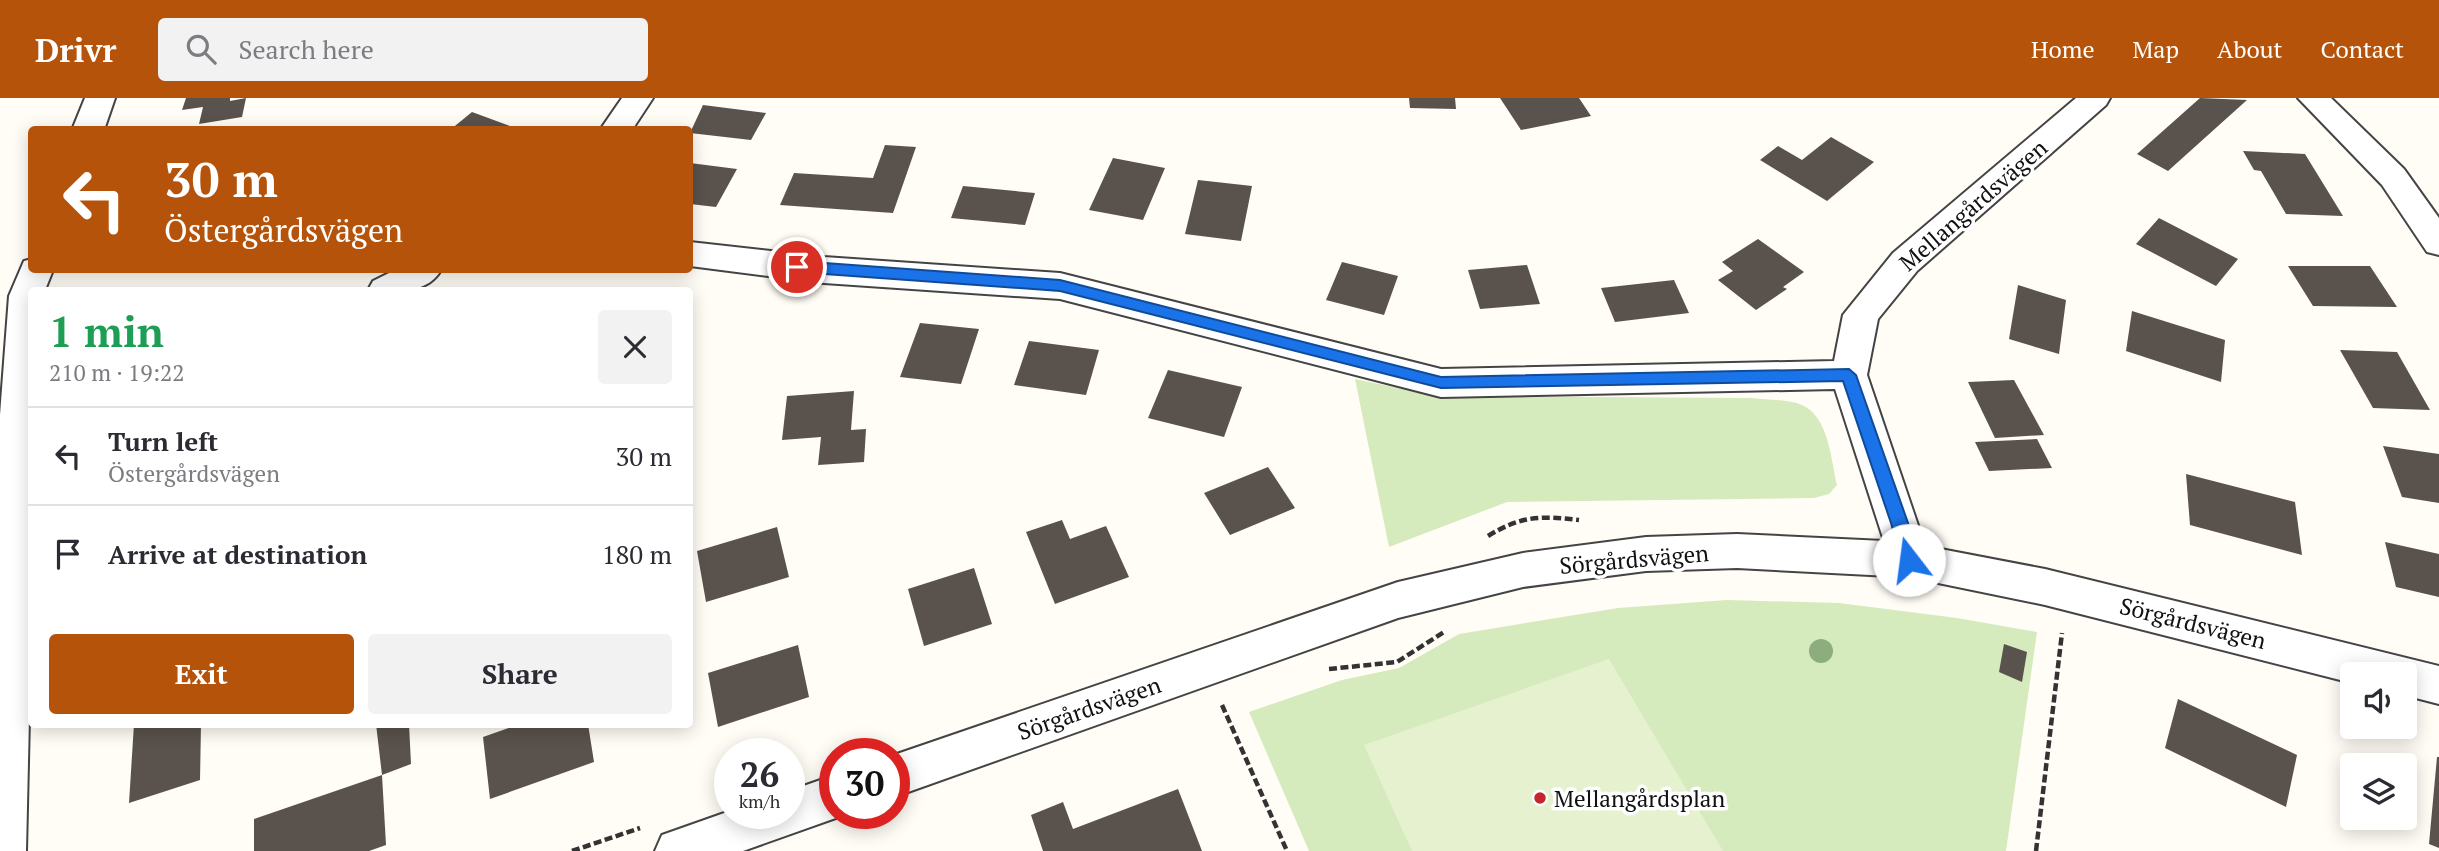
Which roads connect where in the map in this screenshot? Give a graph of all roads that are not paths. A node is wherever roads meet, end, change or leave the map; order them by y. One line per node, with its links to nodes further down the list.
1 (100, 98): 5 (street)
2 (638, 98): 6 (street)
3 (2095, 98): 12 (street, Mellangårdsvägen)
4 (2313, 98): 7 (street)
5 (90, 126)
6 (618, 126)
7 (2439, 243)
8 (693, 254): 12 (street)
9 (418, 273): 10 (street)
10 (391, 287)
11 (28, 291): 13 (street)
12 (1849, 375): 14 (street, Mellangårdsvägen)
13 (15, 489): 20 (street)
14 (1909, 560): 15 (street, Sörgårdsvägen); 18 (street, Sörgårdsvägen)
15 (2346, 662)
16 (2417, 680): 17 (street)
17 (2439, 685)
18 (910, 790)
19 (742, 829): 21 (street)
20 (3, 851)
21 (678, 851)

